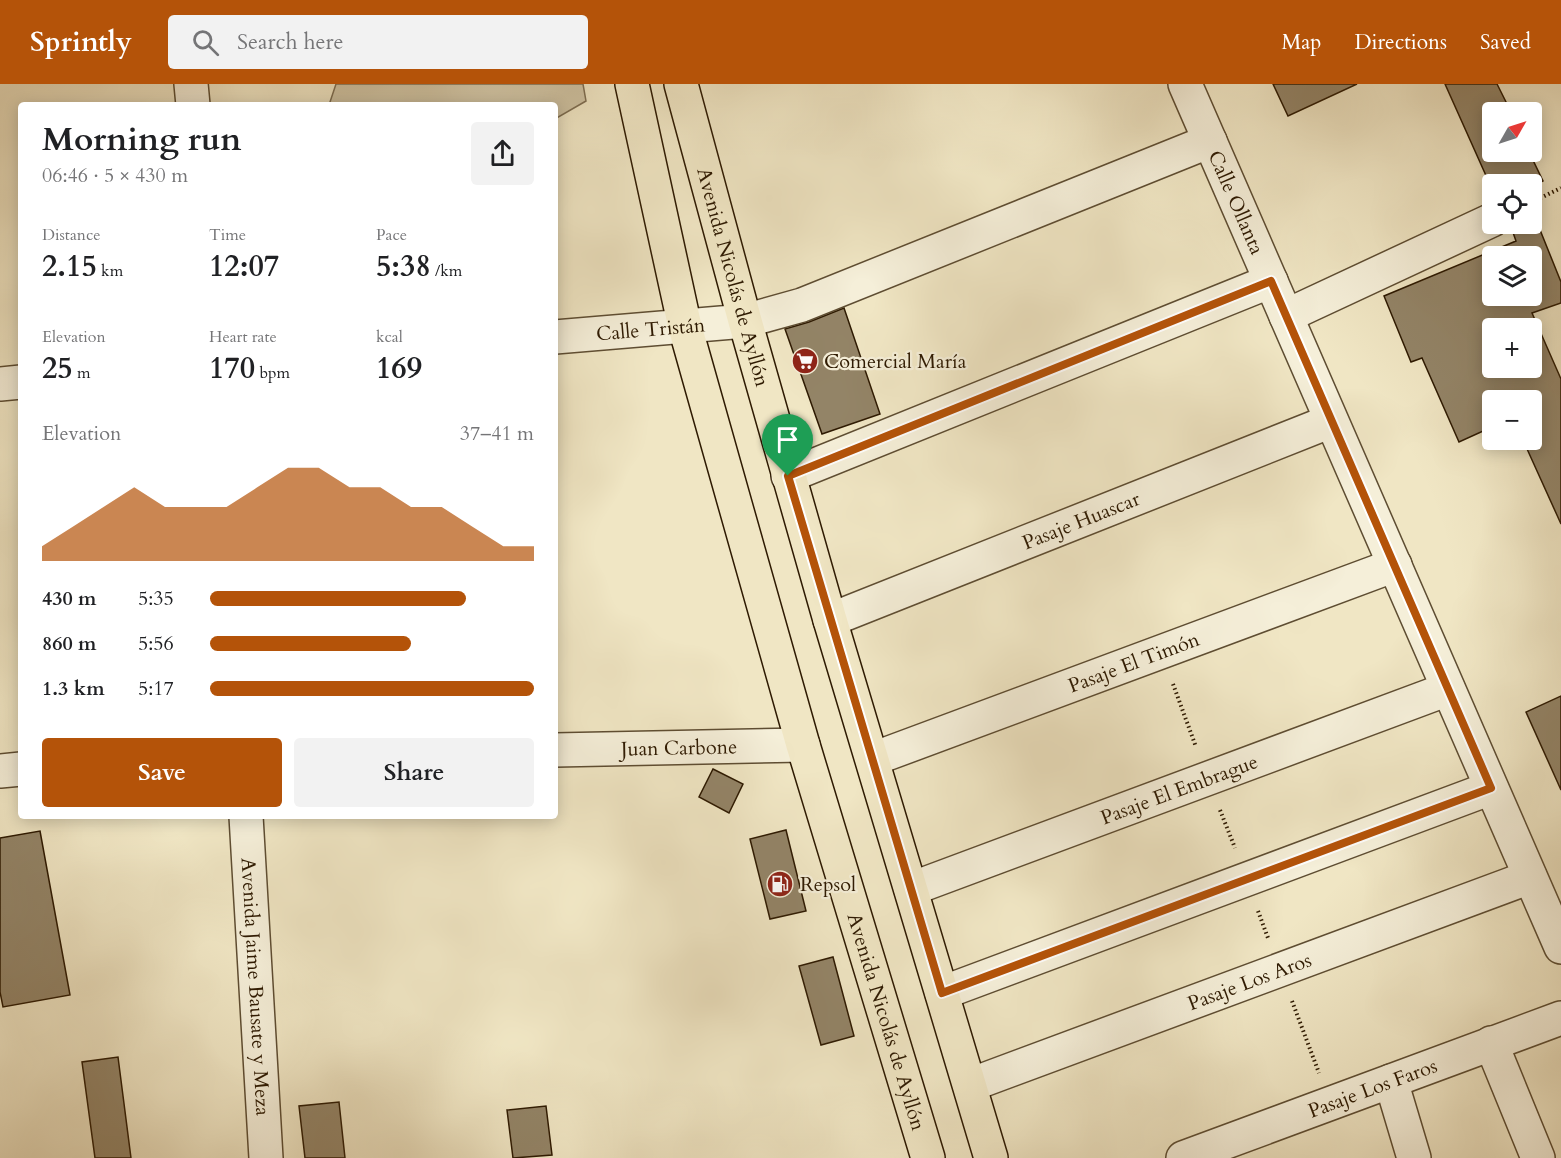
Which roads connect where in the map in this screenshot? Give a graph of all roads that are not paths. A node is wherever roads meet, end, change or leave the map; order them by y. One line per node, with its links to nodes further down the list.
1 (191, 84): 6 (street)
2 (632, 84): 12 (main road, Avenida Nicolás de Ayllón)
3 (681, 84): 11 (main road, Avenida Nicolás de Ayllón)
4 (695, 84): 11 (street)
5 (1185, 84): 7 (street, Calle Ollanta)
6 (193, 102)
7 (1210, 141): 9 (street, Calle Ollanta); 11 (street, Calle Tristán)
8 (1482, 225): 10 (street)
9 (1271, 281): 10 (street, Calle Ollanta); 17 (street)
10 (1286, 316): 16 (street, Calle Ollanta)
11 (745, 321): 12 (street, Calle Tristán); 17 (main road, Avenida Nicolás de Ayllón)
12 (685, 327): 13 (street, Calle Tristán); 21 (main road, Avenida Nicolás de Ayllón)
13 (558, 337)
14 (18, 382): 15 (street)
15 (0, 384)
16 (1331, 421): 18 (street, Calle Ollanta); 19 (street, Pasaje Huascar)
17 (788, 476): 19 (main road, Avenida Nicolás de Ayllón)
18 (1395, 565): 20 (street, Calle Ollanta); 23 (street, Pasaje El Timón)
19 (830, 620): 23 (main road, Avenida Nicolás de Ayllón)
20 (1449, 689): 26 (street, Calle Ollanta); 29 (street, Pasaje El Embrague)
21 (803, 745): 22 (street, Juan Carbone); 38 (main road, Avenida Nicolás de Ayllón)
22 (558, 750)
23 (873, 759): 29 (main road, Avenida Nicolás de Ayllón)
24 (18, 769): 25 (street)
25 (0, 771)
26 (1491, 788): 28 (street, Calle Ollanta); 31 (street)
27 (246, 819): 37 (street, Avenida Jaime Bausate y Meza)
28 (1530, 877): 30 (street, Calle Ollanta); 35 (street, Pasaje Los Aros)
29 (911, 890): 31 (main road, Avenida Nicolás de Ayllón)
30 (1561, 947)
31 (942, 993): 35 (main road, Avenida Nicolás de Ayllón)
32 (1561, 1018): 33 (street, Pasaje Los Faros)
33 (1491, 1043): 34 (street, Pasaje Los Faros); 42 (street)
34 (1391, 1081): 36 (street, Pasaje Los Faros); 41 (street)
35 (970, 1085): 39 (main road, Avenida Nicolás de Ayllón)
36 (1244, 1148): 40 (street, Pasaje Los Faros)
37 (266, 1158)
38 (928, 1158)
39 (991, 1158)
40 (1184, 1158)
41 (1414, 1158)
42 (1538, 1158)

